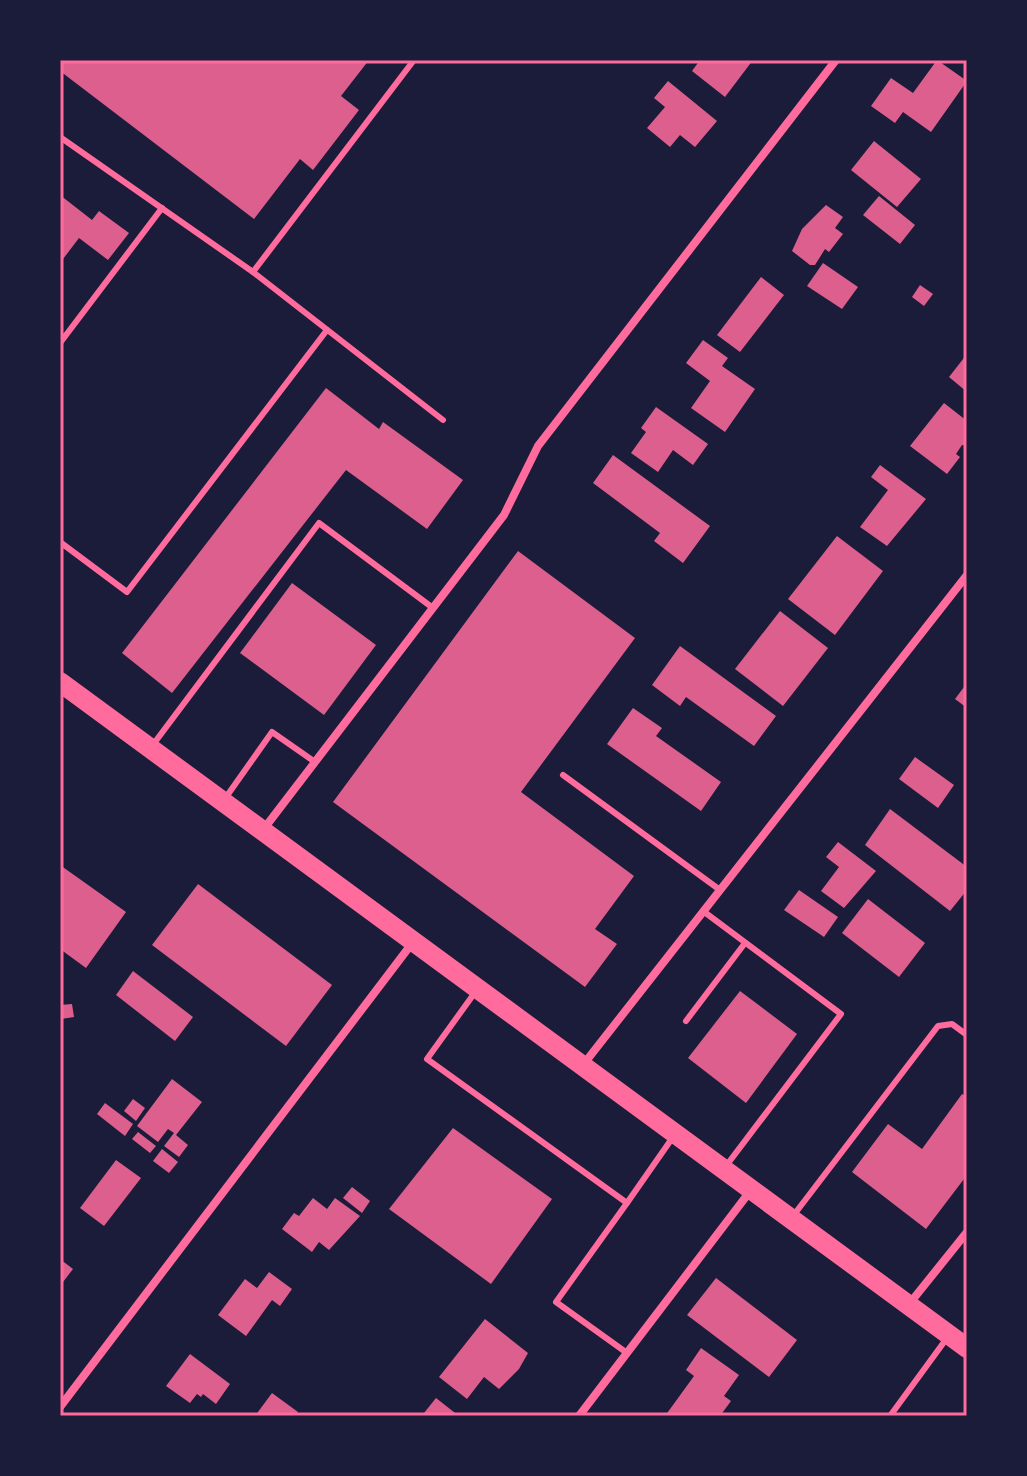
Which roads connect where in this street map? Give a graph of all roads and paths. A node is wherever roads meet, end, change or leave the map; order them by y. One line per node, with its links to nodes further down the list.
1 (414, 60): 5 (lane)
2 (836, 60): 11 (street)
3 (60, 137): 4 (lane)
4 (162, 208): 5 (lane); 7 (lane)
5 (253, 272): 6 (lane)
6 (327, 330): 8 (lane); 9 (lane)
7 (60, 343)
8 (443, 420)
9 (60, 542)
10 (967, 575): 18 (street)
11 (433, 608): 13 (lane); 14 (street)
12 (60, 682): 13 (main road)
13 (150, 748): 16 (main road)
14 (315, 762): 16 (lane); 17 (street)
15 (563, 775): 18 (lane)
16 (222, 802): 17 (main road)
17 (263, 831): 20 (main road)
18 (720, 890): 19 (street)
19 (703, 911): 21 (lane); 25 (street)
20 (413, 942): 22 (main road); 36 (street)
21 (745, 943): 23 (lane); 27 (lane)
22 (478, 989): 25 (main road); 29 (lane)
23 (686, 1021)
24 (967, 1035): 30 (lane)
25 (582, 1066): 26 (main road)
26 (675, 1134): 27 (main road); 29 (lane)
27 (724, 1169): 28 (main road)
28 (751, 1189): 30 (main road); 35 (street)
29 (627, 1203): 35 (lane)
30 (791, 1218): 32 (main road)
31 (967, 1232): 32 (street)
32 (909, 1305): 33 (main road)
33 (950, 1335): 34 (main road); 38 (lane)
34 (967, 1348)
35 (627, 1353): 37 (street)
36 (60, 1407)
37 (579, 1416)
38 (890, 1416)

